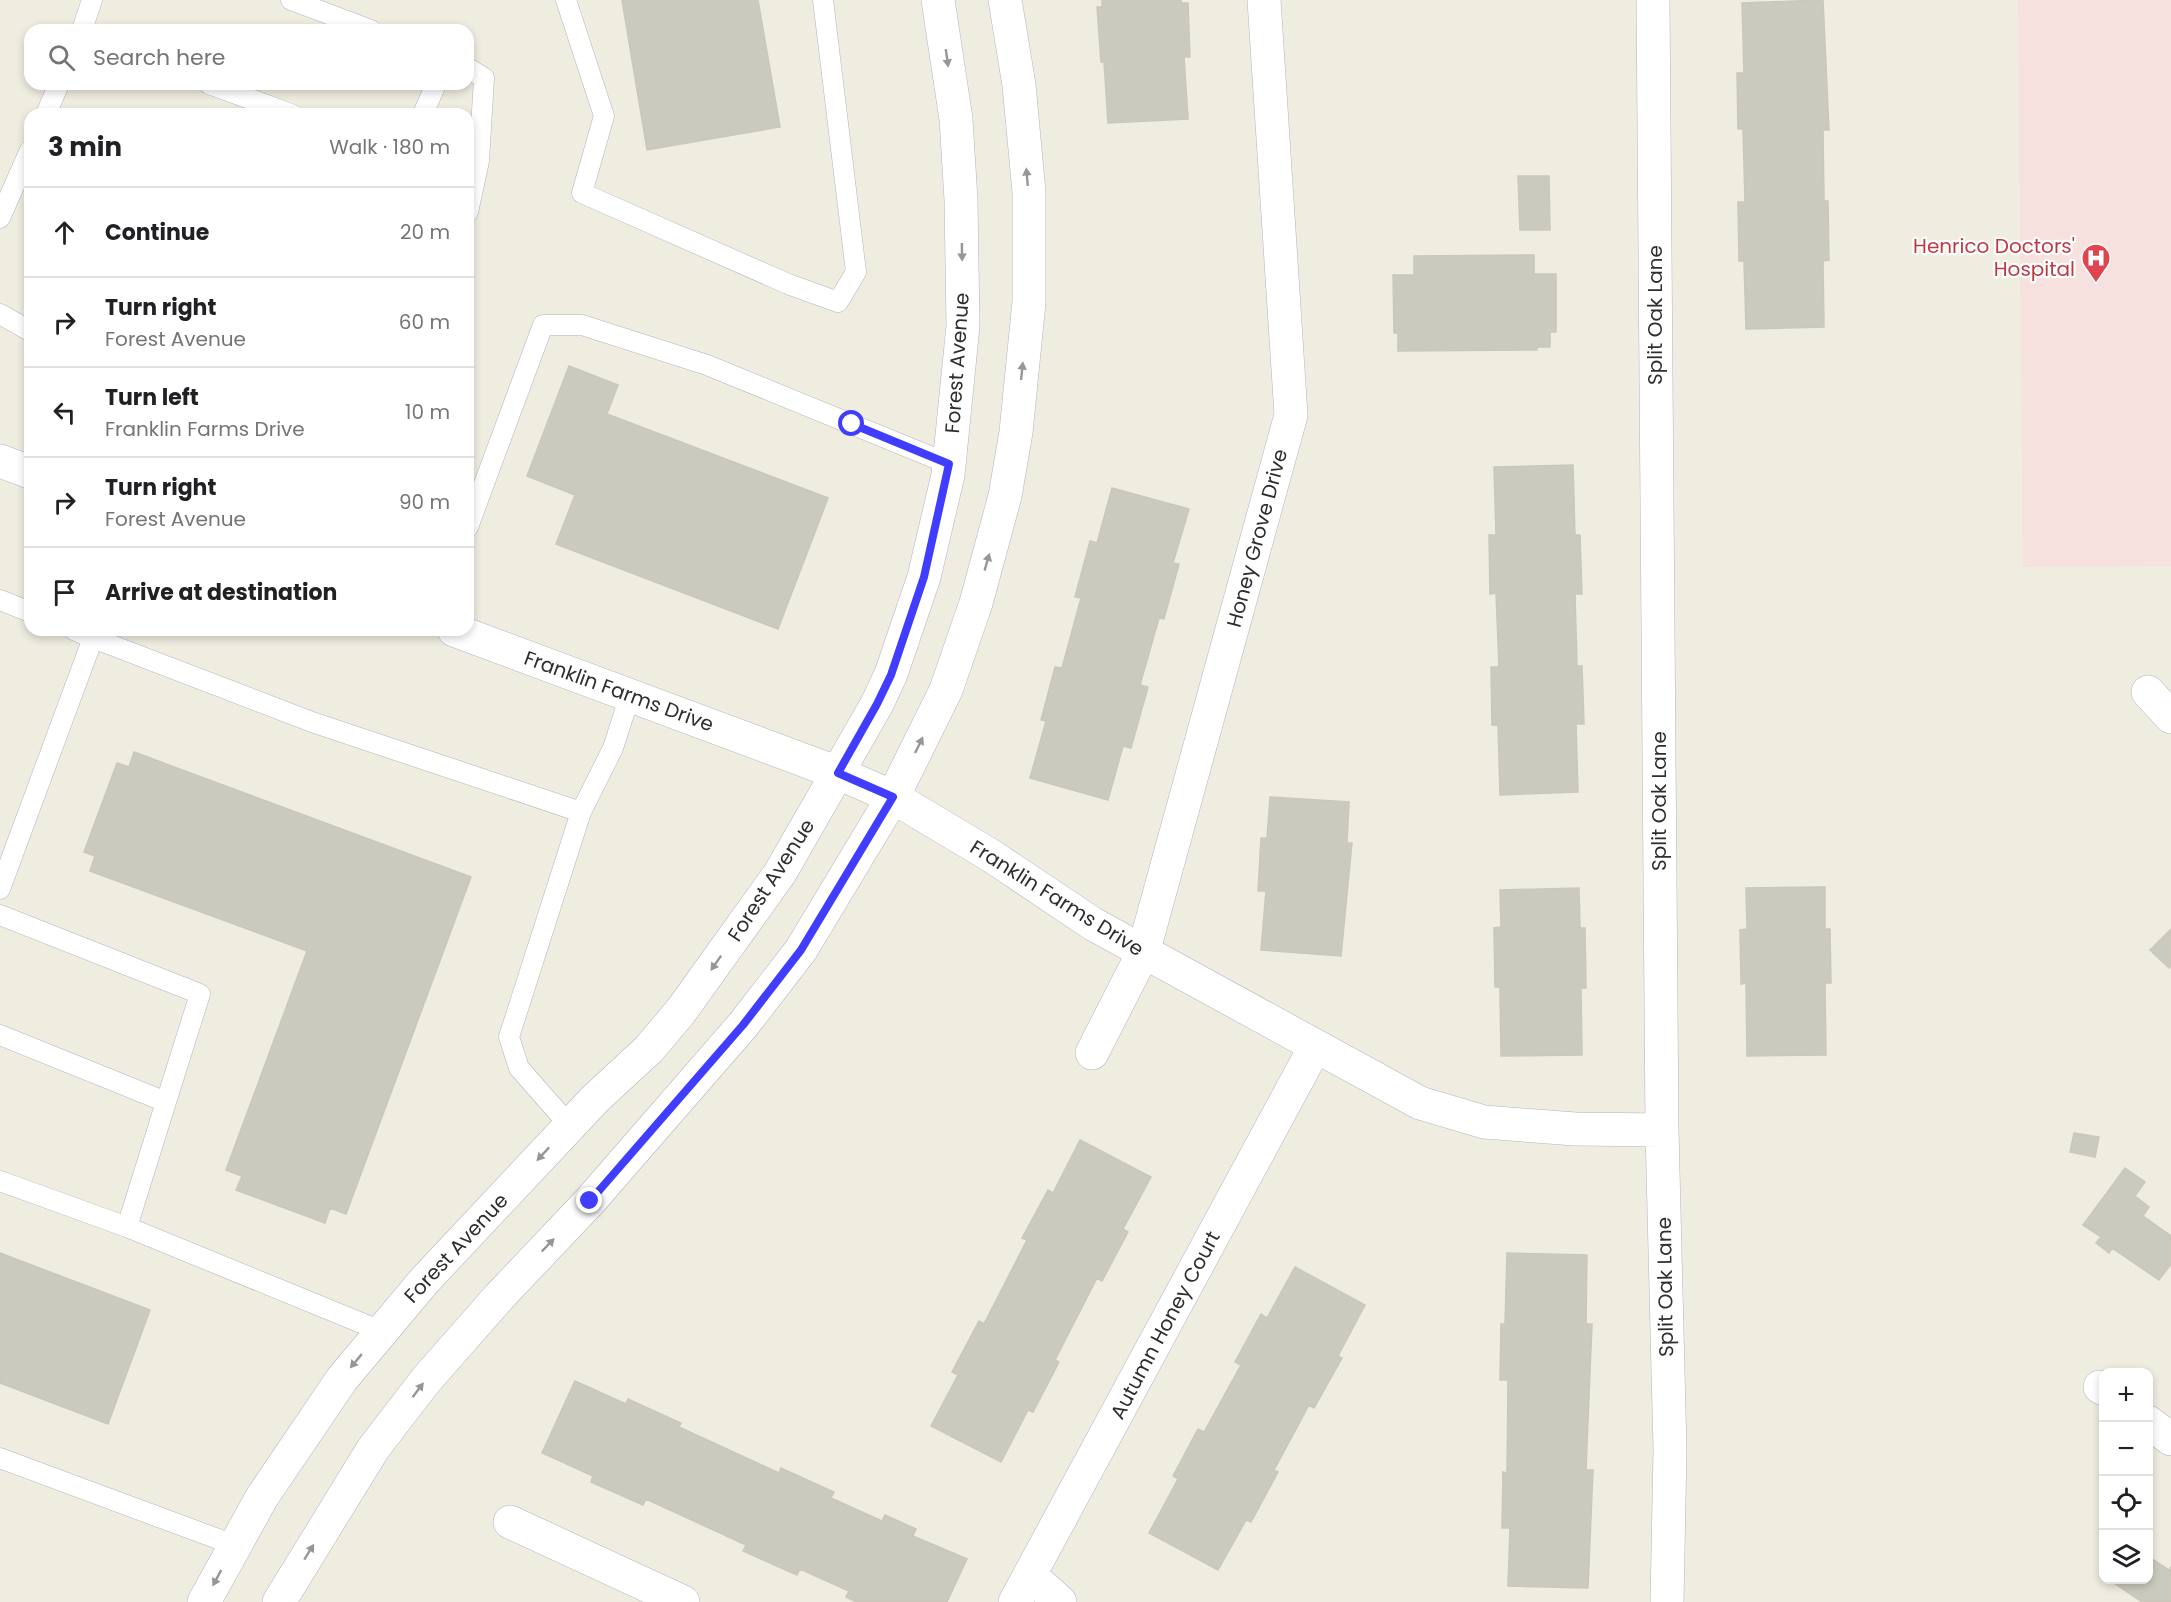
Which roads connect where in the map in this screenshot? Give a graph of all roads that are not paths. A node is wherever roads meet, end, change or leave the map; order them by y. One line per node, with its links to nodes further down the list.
1 (93, 0): 9 (lane)
2 (291, 0): 10 (lane)
3 (566, 0): 4 (lane)
4 (823, 0)
5 (938, 0): 24 (street, Forest Avenue, one-way to 24)
6 (1005, 0): 36 (street, one-way to 6)
7 (1264, 0): 40 (street, Honey Grove Drive)
8 (1653, 0): 46 (street, Split Oak Lane)
9 (84, 24)
10 (355, 24)
11 (474, 72): 19 (lane)
12 (56, 90): 15 (lane)
13 (225, 90): 16 (lane)
14 (433, 90): 17 (lane)
15 (49, 108)
16 (275, 108)
17 (426, 108)
18 (24, 164): 20 (lane)
19 (474, 184)
20 (0, 218)
21 (0, 314): 22 (lane)
22 (24, 328)
23 (0, 461): 25 (street)
24 (949, 464): 26 (lane); 35 (street, Forest Avenue)
25 (24, 470)
26 (474, 511)
27 (0, 600): 28 (lane)
28 (24, 610)
29 (94, 636): 38 (lane)
30 (100, 636): 37 (lane)
31 (470, 636): 33 (street, Franklin Farms Drive)
32 (2148, 692): 34 (street)
33 (630, 695): 35 (street, Franklin Farms Drive); 37 (lane)
34 (2171, 717)
35 (838, 773): 36 (street, Franklin Farms Drive); 45 (street, Forest Avenue, one-way to 45)
36 (893, 797): 40 (street, Franklin Farms Drive); 57 (street, one-way to 36)
37 (581, 812): 45 (lane)
38 (0, 888)
39 (0, 915): 44 (lane)
40 (1143, 952): 42 (street, Franklin Farms Drive); 43 (street, Honey Grove Drive)
41 (0, 1035): 44 (lane)
42 (1316, 1047): 46 (street, Franklin Farms Drive); 55 (street, Autumn Honey Court)
43 (1092, 1053)
44 (165, 1102): 48 (lane)
45 (570, 1126): 49 (street, Forest Avenue, one-way to 49)
46 (1662, 1130): 60 (street, Split Oak Lane)
47 (0, 1181): 48 (lane)
48 (127, 1227): 49 (lane)
49 (381, 1331): 54 (street, Forest Avenue, one-way to 54)
50 (2153, 1426): 51 (street)
51 (2171, 1439)
52 (0, 1458): 54 (lane)
53 (510, 1522): 58 (street)
54 (234, 1545): 56 (street, Forest Avenue, one-way to 56)
55 (1022, 1589): 59 (street)
56 (204, 1602)
57 (279, 1602)
58 (683, 1602)
59 (1060, 1602)
60 (1667, 1602)

